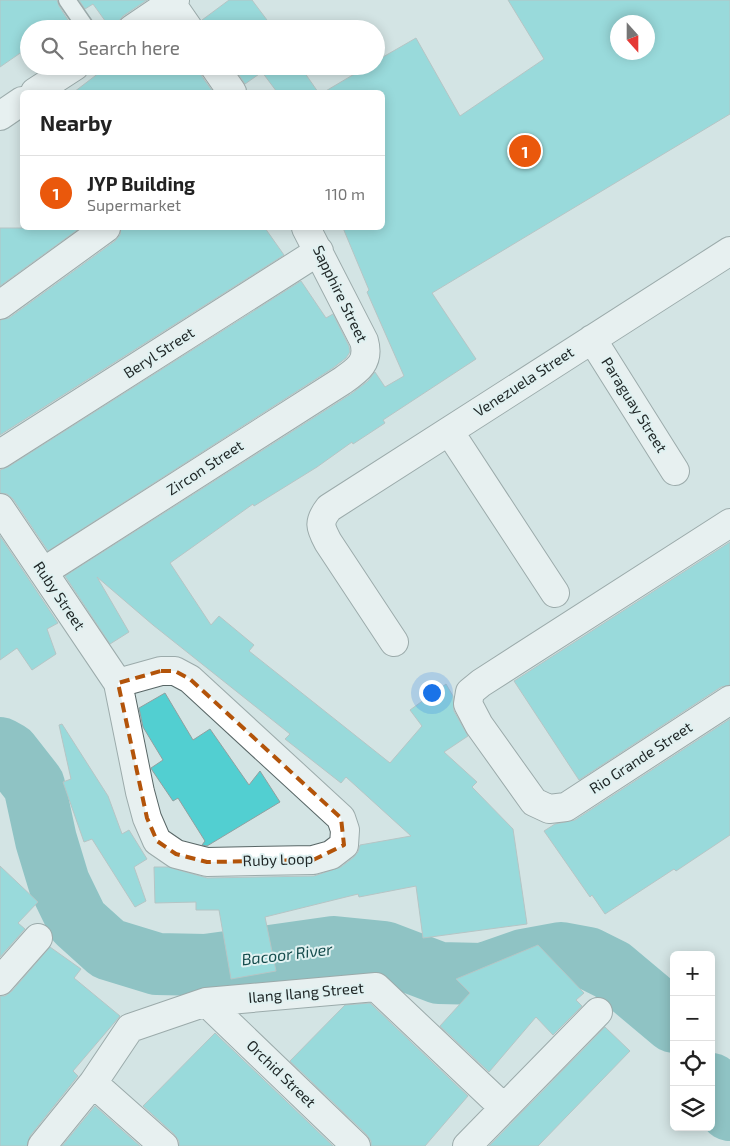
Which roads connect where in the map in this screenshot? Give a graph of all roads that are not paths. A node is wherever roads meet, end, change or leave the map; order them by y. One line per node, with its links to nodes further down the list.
1 (67, 0): 3 (lane)
2 (173, 1): 4 (street); 5 (street)
3 (81, 20)
4 (145, 20)
5 (184, 20)
6 (61, 75): 8 (street)
7 (220, 75): 9 (street)
8 (38, 90)
9 (231, 90)
10 (20, 102): 11 (street)
11 (0, 116)
12 (103, 230): 15 (street)
13 (313, 239): 17 (street, Sapphire Street); 19 (street, Beryl Street)
14 (729, 254): 16 (street, Venezuela Street)
15 (0, 305)
16 (592, 338): 18 (street, Venezuela Street); 20 (street, Paraguay Street)
17 (364, 362): 23 (street, Zircon Street)
18 (449, 431): 24 (street); 25 (street, Venezuela Street)
19 (0, 454)
20 (676, 471)
21 (0, 508): 23 (street, Ruby Street)
22 (730, 523): 27 (street, Rio Grande Street)
23 (43, 572): 26 (street, Ruby Street)
24 (555, 593)
25 (394, 642)
26 (118, 683): 26 (street, Ruby Loop)
27 (730, 700)
28 (38, 938): 29 (street)
29 (0, 981)
30 (206, 1002): 32 (street, Ilang Ilang Street); 33 (street, Ilang Ilang Street); 36 (street, Orchid Street)
31 (598, 1012): 33 (street)
32 (93, 1082): 34 (street, Ilang Ilang Street); 35 (street)
33 (504, 1108): 37 (street)
34 (42, 1146)
35 (164, 1146)
36 (356, 1146)
37 (467, 1146)

